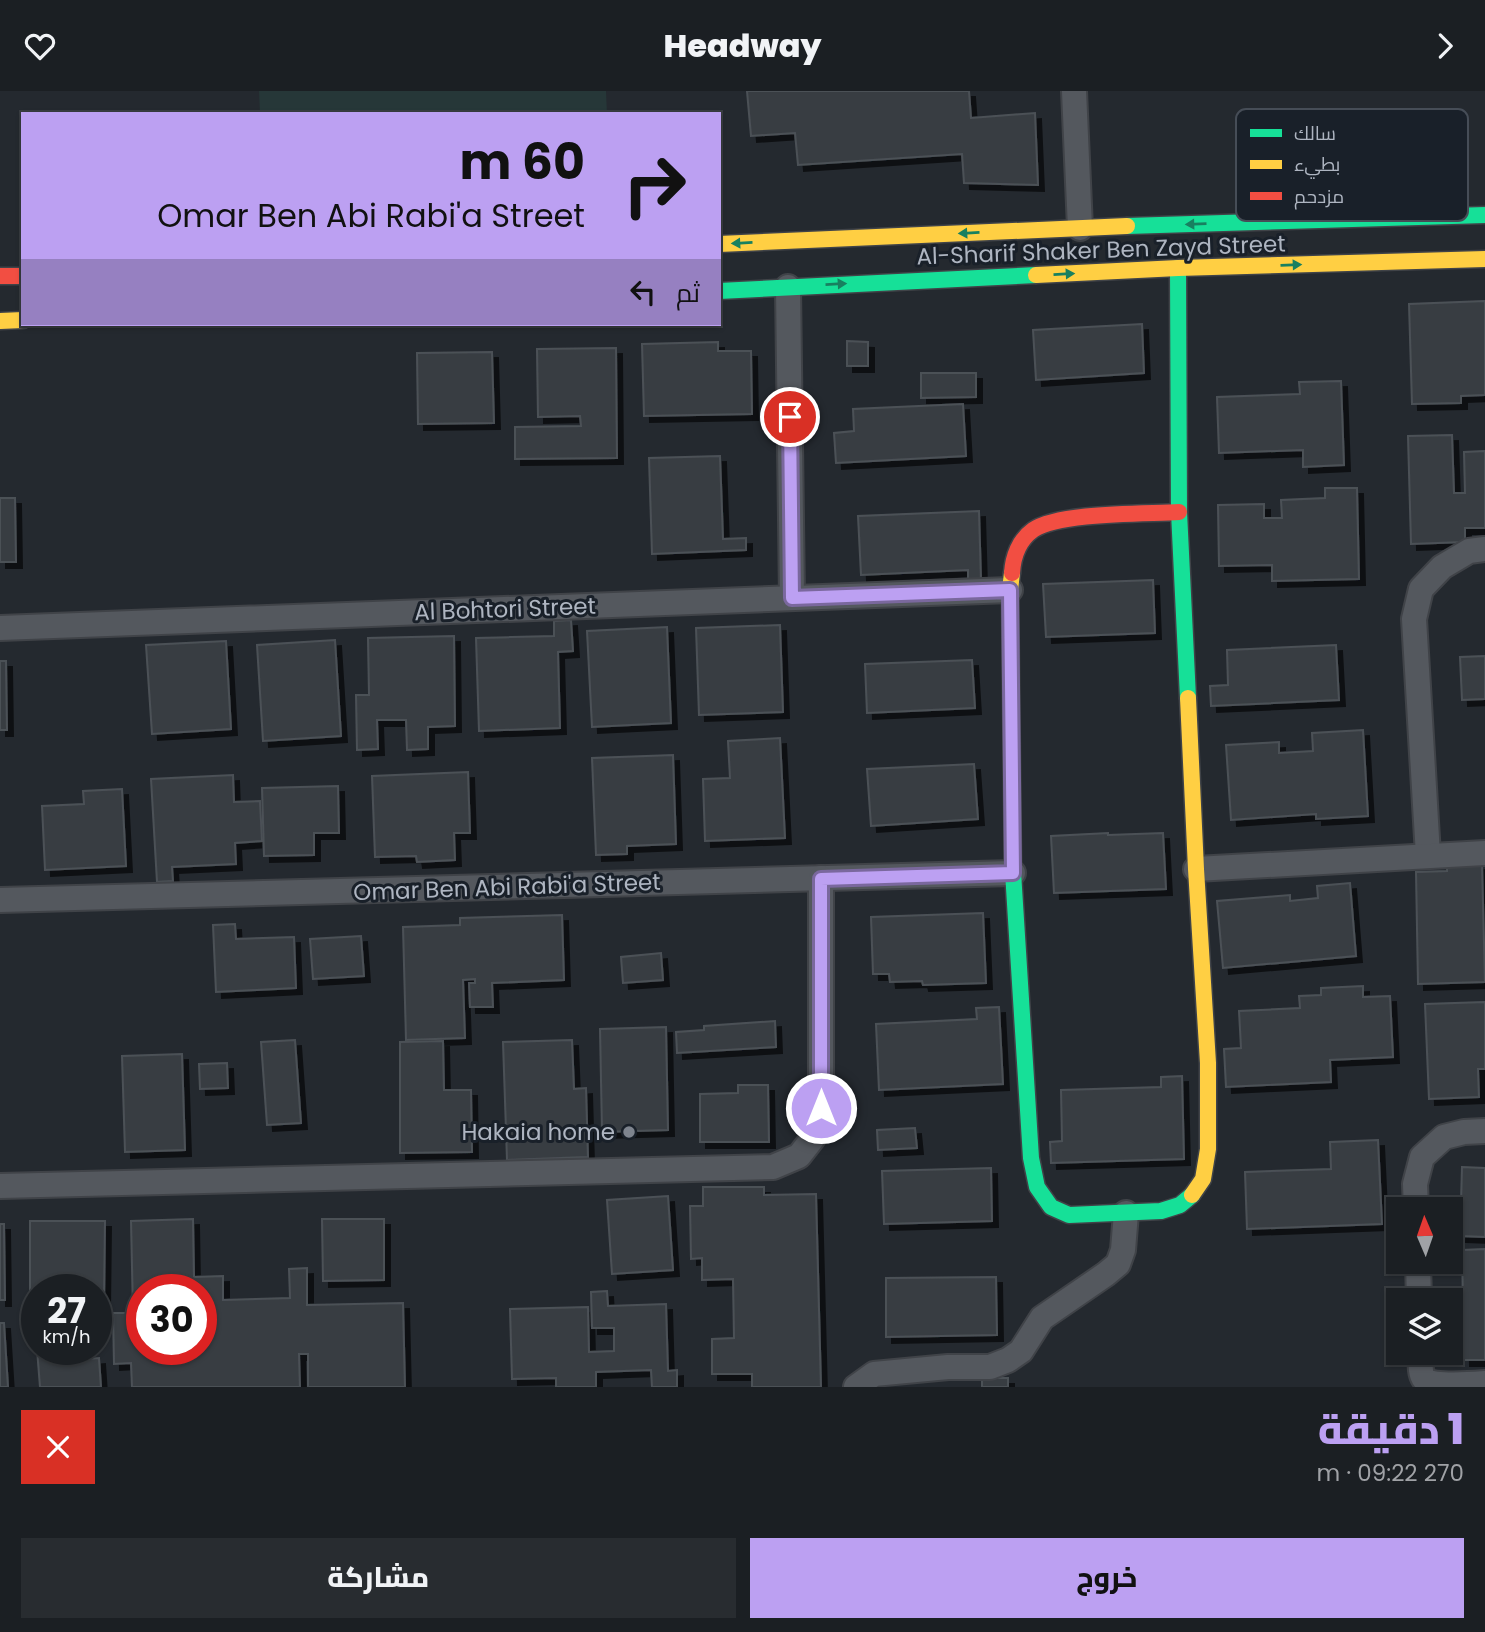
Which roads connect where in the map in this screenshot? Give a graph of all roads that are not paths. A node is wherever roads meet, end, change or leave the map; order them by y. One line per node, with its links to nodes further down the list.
1 (1074, 91): 5 (street)
2 (1485, 215): 3 (street, Al-Sharif Shaker Ben Zayd Street, one-way to 3)
3 (1468, 220)
4 (1465, 221): 5 (street, Al-Sharif Shaker Ben Zayd Street, one-way to 5)
5 (1080, 228): 6 (street, Al-Sharif Shaker Ben Zayd Street, one-way to 6)
6 (721, 244)
7 (1475, 256): 9 (street, Al-Sharif Shaker Ben Zayd Street, one-way to 7)
8 (21, 260): 10 (street)
9 (1178, 268): 11 (street, Al-Sharif Shaker Ben Zayd Street, one-way to 9); 15 (street)
10 (8, 276)
11 (788, 287): 12 (street, Al-Sharif Shaker Ben Zayd Street); 18 (street)
12 (721, 291)
13 (21, 320): 14 (street)
14 (0, 321)
15 (1179, 512): 17 (street); 22 (street)
16 (1485, 549): 21 (street)
17 (1010, 590): 18 (street, Al Bohtori Street); 23 (street)
18 (792, 598): 19 (street, Al Bohtori Street)
19 (0, 628)
20 (1485, 853): 21 (street)
21 (1428, 855): 22 (street)
22 (1196, 869): 29 (street)
23 (1013, 873): 24 (street, Omar Ben Abi Rabi'a Street); 29 (street)
24 (821, 879): 25 (street, Omar Ben Abi Rabi'a Street); 27 (street)
25 (0, 900)
26 (1485, 1131): 28 (street)
27 (0, 1186)
28 (1416, 1197)
29 (1126, 1213): 32 (street)
30 (1421, 1365): 31 (street)
31 (1485, 1383)
32 (856, 1387)

